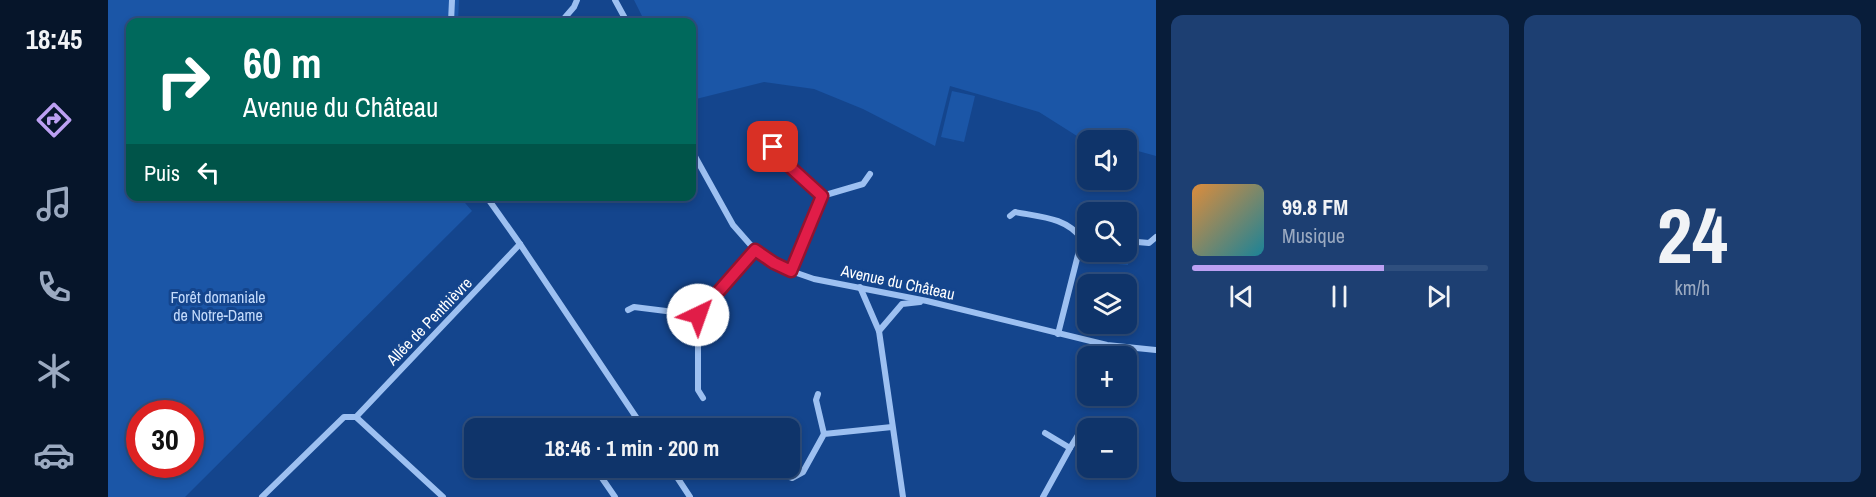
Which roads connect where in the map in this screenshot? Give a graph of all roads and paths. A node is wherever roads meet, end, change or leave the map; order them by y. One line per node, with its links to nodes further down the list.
1 (452, 0): 4 (street)
2 (578, 0): 5 (street)
3 (615, 0): 6 (street)
4 (451, 18)
5 (565, 18)
6 (625, 18)
7 (773, 147): 10 (street)
8 (696, 158): 17 (street, Avenue du Château)
9 (870, 174): 10 (street)
10 (822, 196): 19 (street)
11 (490, 201): 16 (street)
12 (1010, 216): 13 (street)
13 (1077, 231)
14 (1156, 237): 15 (street)
15 (1137, 242)
16 (520, 244): 29 (street, Allée de Penthièvre); 30 (street)
17 (755, 250): 19 (street, Avenue du Château); 23 (street)
18 (1078, 262): 25 (street)
19 (791, 271): 20 (street, Avenue du Château)
20 (860, 287): 21 (street, Avenue du Château); 24 (street)
21 (927, 301): 24 (street); 25 (street, Avenue du Château)
22 (628, 310): 23 (street)
23 (698, 315): 28 (street)
24 (879, 331): 31 (street)
25 (1058, 334): 26 (street, Avenue du Château)
26 (1156, 350)
27 (818, 394): 33 (street)
28 (703, 398)
29 (356, 417): 39 (street, Allée de Penthièvre); 40 (street)
30 (637, 418)
31 (892, 427): 33 (street); 43 (street)
32 (1045, 433): 35 (street)
33 (824, 434): 36 (street)
34 (1077, 437): 35 (street)
35 (1070, 448): 44 (street)
36 (800, 474)
37 (603, 478): 41 (street)
38 (677, 478): 42 (street)
39 (262, 497)
40 (443, 497)
41 (615, 497)
42 (690, 497)
43 (903, 497)
44 (1043, 497)

